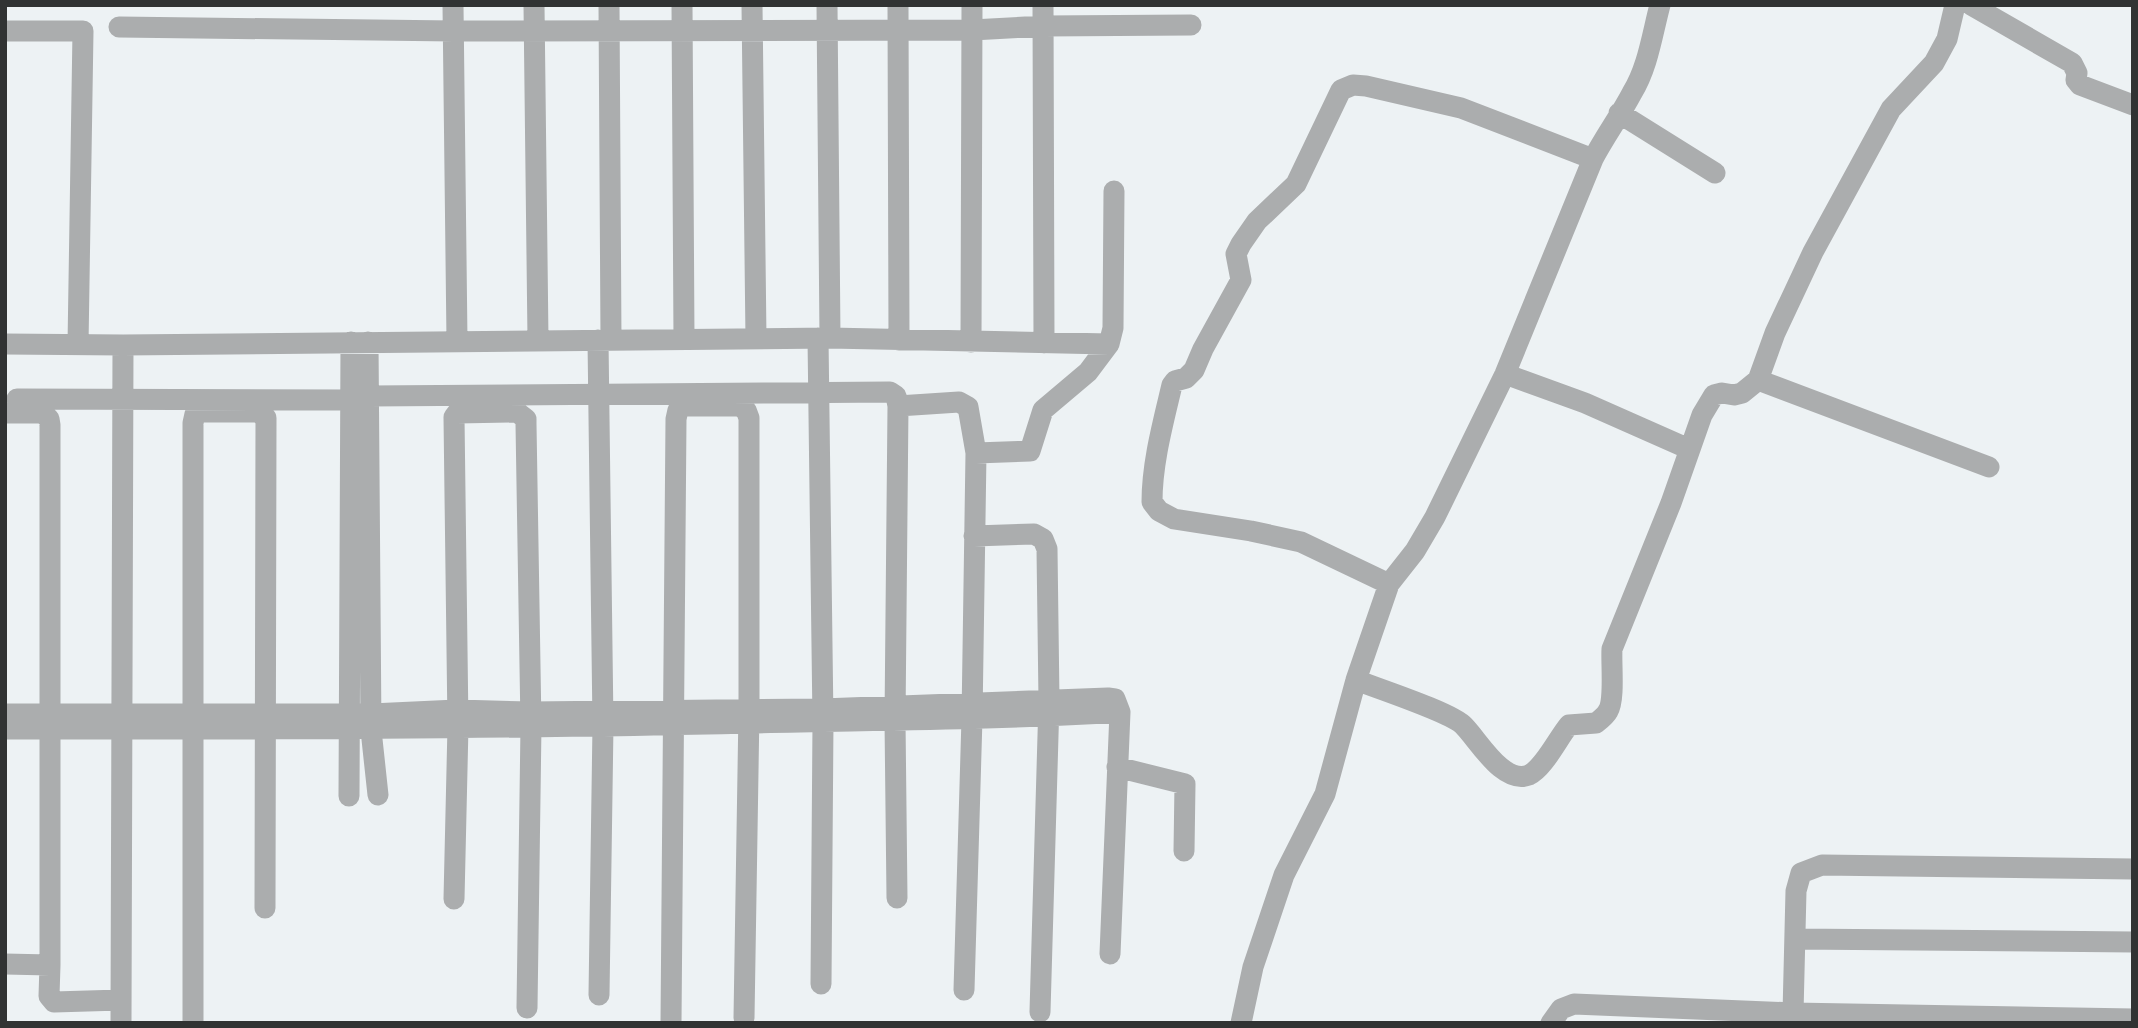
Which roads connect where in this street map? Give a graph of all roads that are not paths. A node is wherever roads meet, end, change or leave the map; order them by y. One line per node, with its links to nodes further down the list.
1 (453, 5): 23 (street)
2 (534, 5): 20 (street)
3 (609, 5): 21 (street)
4 (682, 5): 22 (street)
5 (752, 5): 15 (street)
6 (827, 5): 16 (street)
7 (898, 5): 17 (street)
8 (972, 5): 18 (street)
9 (1660, 5): 25 (street)
10 (1955, 5): 44 (street)
11 (1971, 5): 24 (street)
12 (1043, 15): 13 (street); 18 (street); 38 (street)
13 (1191, 25)
14 (119, 26): 23 (street)
15 (752, 30): 16 (street); 22 (street); 31 (street)
16 (827, 30): 17 (street); 29 (street)
17 (898, 30): 18 (street); 34 (street)
18 (972, 30): 37 (street)
19 (5, 31): 41 (street)
20 (534, 31): 21 (street); 23 (street); 32 (street)
21 (609, 31): 22 (street); 33 (street)
22 (682, 31): 30 (street)
23 (454, 32): 35 (street)
24 (2133, 105)
25 (1619, 113): 26 (street); 27 (street)
26 (1593, 159): 43 (street); 56 (street)
27 (1715, 173)
28 (1114, 191): 40 (street)
29 (824, 338): 31 (street); 34 (street); 46 (street)
30 (684, 339): 31 (street); 33 (street)
31 (755, 339)
32 (538, 340): 33 (street); 35 (street)
33 (604, 340): 45 (street)
34 (899, 340): 37 (street)
35 (457, 341): 36 (street)
36 (359, 342): 42 (street); 48 (street)
37 (971, 342): 38 (street)
38 (1044, 343): 40 (street)
39 (5, 344): 41 (street)
40 (1110, 344): 53 (street)
41 (78, 345): 42 (street)
42 (122, 345): 47 (street)
43 (1505, 374): 52 (street); 56 (street)
44 (1758, 380): 52 (street); 54 (street)
45 (599, 393): 46 (street); 48 (street); 65 (street)
46 (819, 393): 50 (street); 62 (street)
47 (122, 398): 48 (street); 49 (street); 69 (street)
48 (360, 398): 72 (street); 73 (street)
49 (5, 399)
50 (898, 406): 53 (street); 60 (street)
51 (5, 413): 68 (street)
52 (1689, 449): 57 (street)
53 (976, 453): 55 (street)
54 (1989, 467)
55 (974, 536): 58 (street); 59 (street)
56 (1389, 584): 57 (street)
57 (1356, 680): 100 (street)
58 (1049, 709): 59 (street); 75 (street); 93 (street)
59 (972, 711): 60 (street); 89 (street)
60 (895, 713): 62 (street); 80 (street)
61 (5, 714): 68 (street)
62 (822, 716): 63 (street); 88 (street)
63 (749, 717): 67 (street); 67 (street); 95 (street)
64 (458, 718): 66 (street); 66 (street); 73 (street); 81 (street)
65 (602, 718): 66 (street); 67 (street); 90 (street)
66 (530, 719): 92 (street)
67 (675, 719): 99 (street)
68 (50, 722): 69 (street); 74 (street); 87 (street)
69 (122, 722): 70 (street); 91 (street)
70 (193, 722): 71 (street); 71 (street); 98 (street)
71 (265, 722): 72 (street); 82 (street)
72 (349, 722): 73 (street); 77 (street)
73 (371, 722): 76 (street)
74 (5, 729)
75 (1117, 767): 78 (street); 85 (street)
76 (378, 795)
77 (349, 796)
78 (1184, 851)
79 (2133, 869): 83 (street)
80 (897, 898)
81 (454, 899)
82 (265, 908)
83 (1795, 939): 84 (street); 94 (street)
84 (2133, 942)
85 (1110, 954)
86 (5, 964): 87 (street)
87 (50, 965): 91 (street)
88 (821, 984)
89 (964, 990)
90 (599, 995)
91 (121, 1000): 97 (street)
92 (527, 1009)
93 (1040, 1012)
94 (1804, 1016): 96 (street); 101 (street)
95 (744, 1018)
96 (2133, 1019)
97 (121, 1023)
98 (193, 1023)
99 (671, 1023)
100 (1241, 1023)
101 (1551, 1023)

